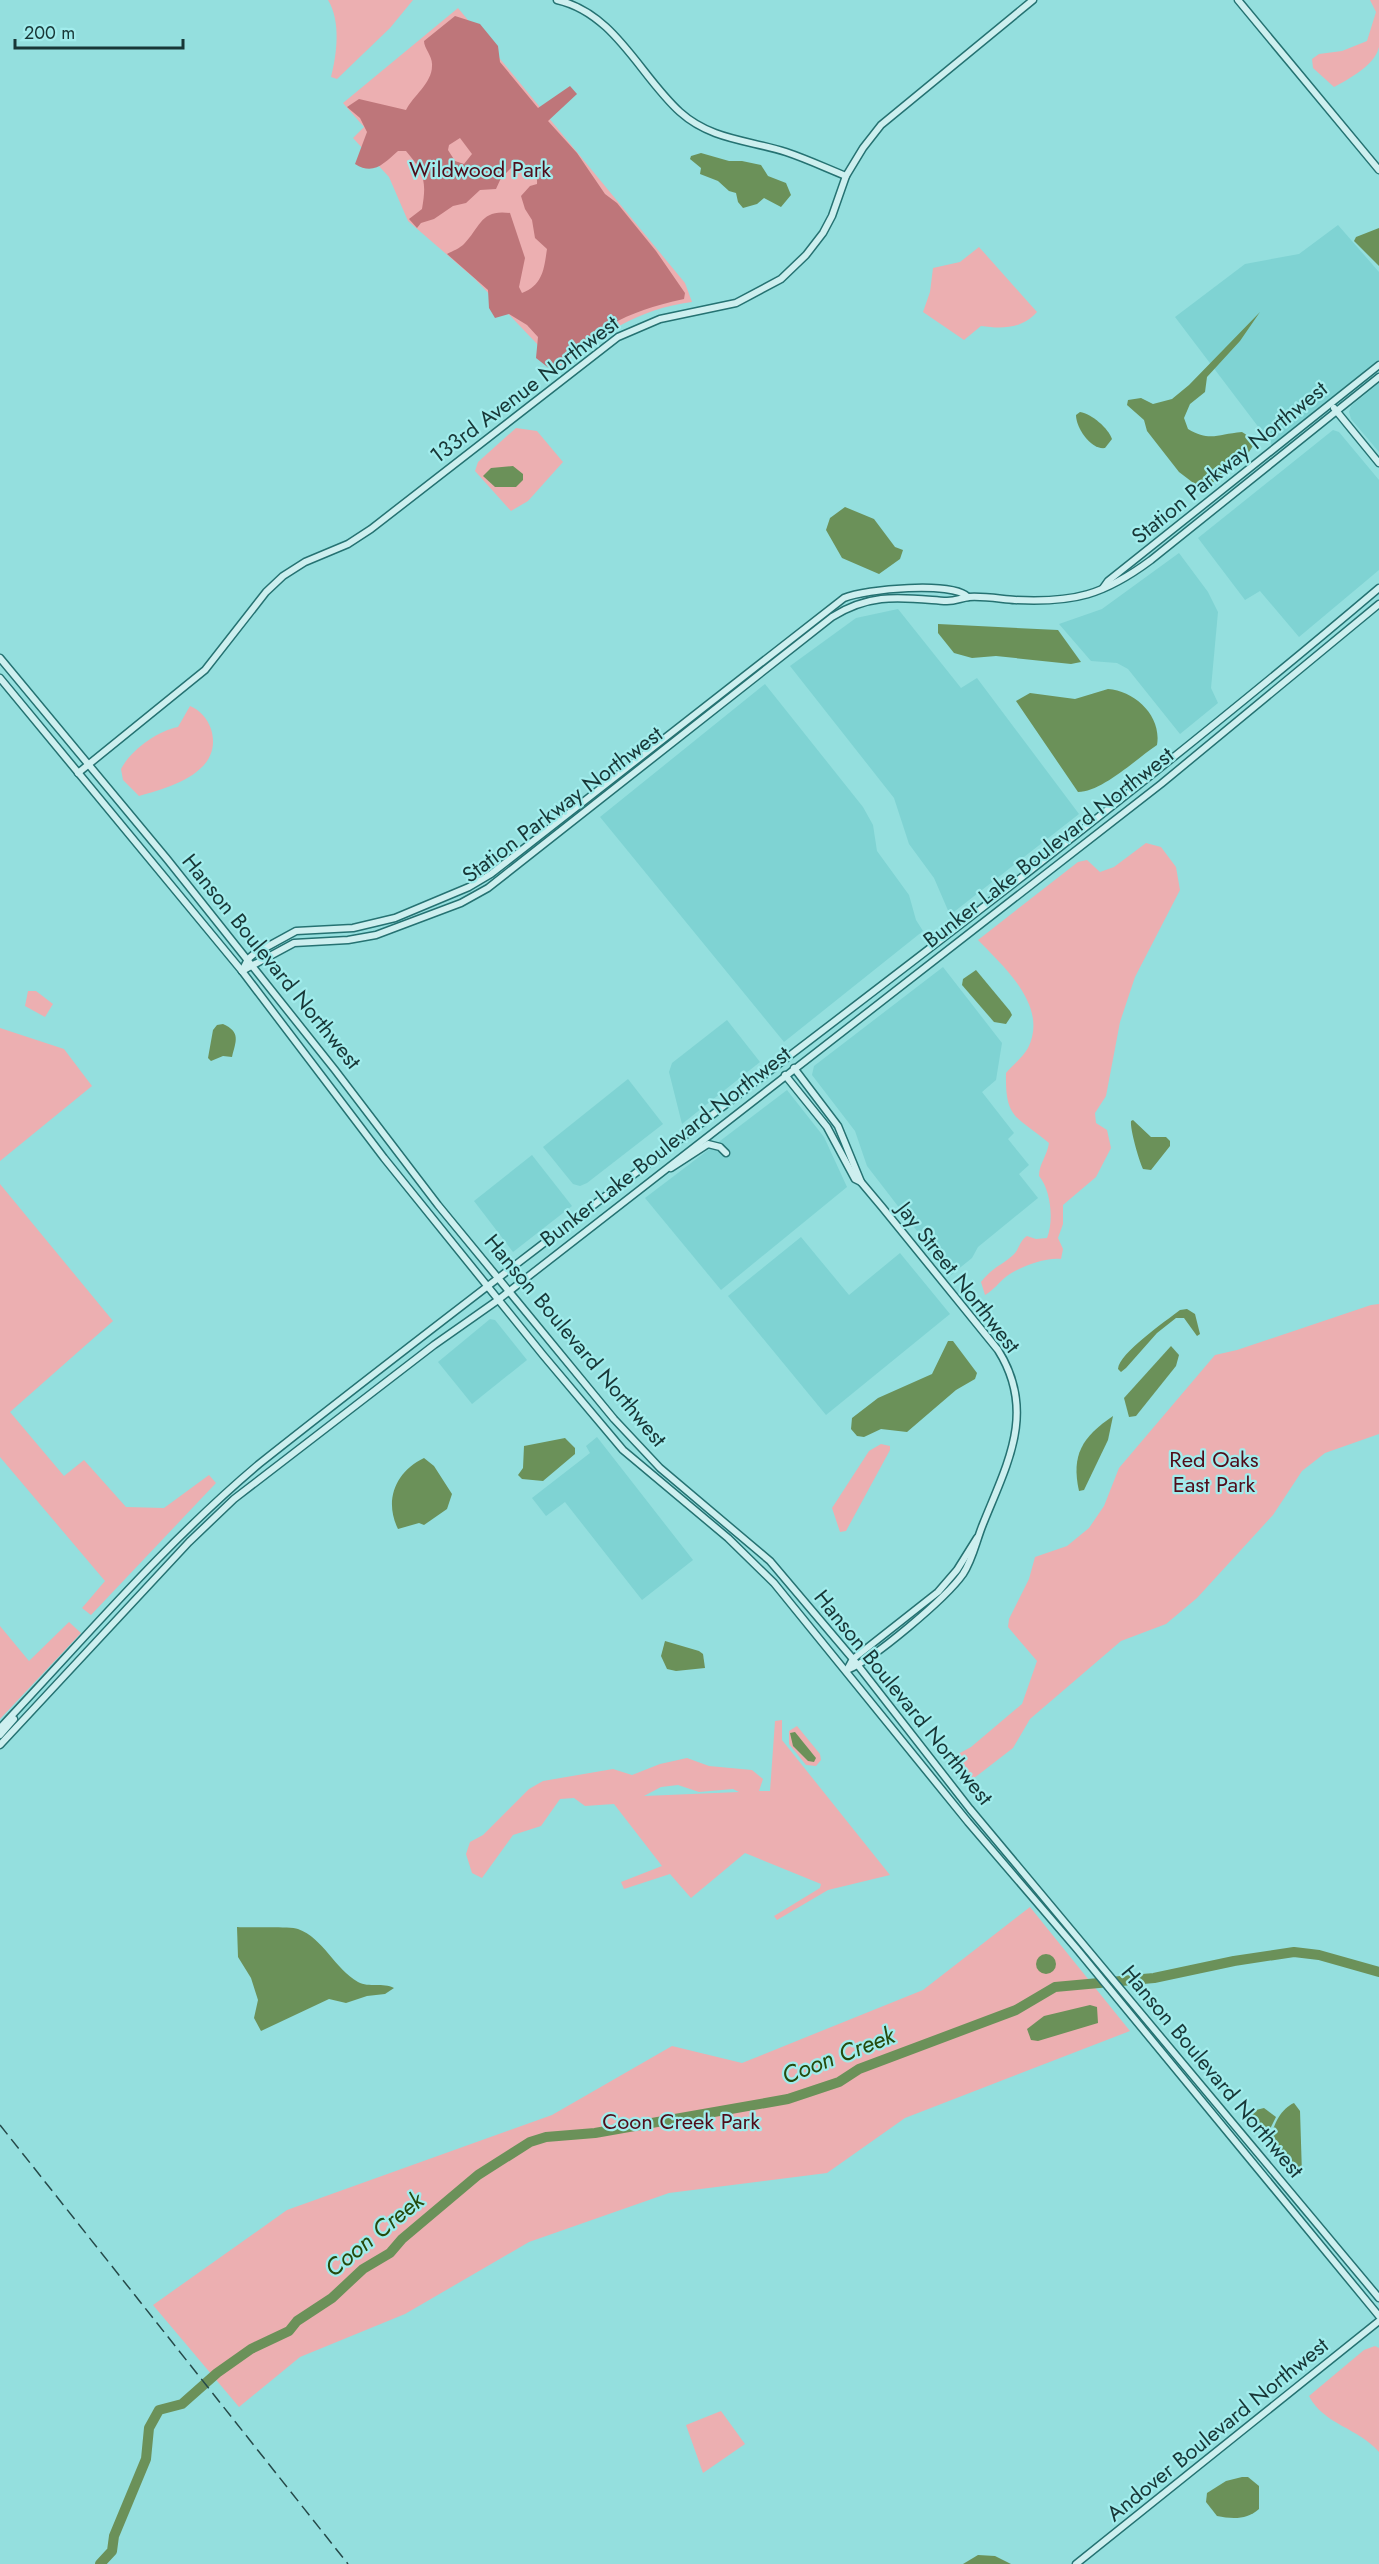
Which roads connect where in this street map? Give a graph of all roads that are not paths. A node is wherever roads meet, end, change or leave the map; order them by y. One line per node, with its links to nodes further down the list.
1 (557, 0): 5 (main road)
2 (1034, 0): 5 (main road, 133rd Avenue Northwest)
3 (1238, 0): 4 (main road)
4 (1379, 170)
5 (846, 176): 19 (main road, 133rd Avenue Northwest)
6 (1379, 365): 8 (main road, Station Parkway Northwest)
7 (1379, 377): 9 (main road, Station Parkway Northwest)
8 (1330, 403): 9 (main road); 12 (main road, Station Parkway Northwest)
9 (1337, 411): 10 (main road); 12 (main road, Station Parkway Northwest)
10 (1379, 462)
11 (1379, 588): 29 (main road, Bunker Lake Boulevard Northwest)
12 (1102, 589): 13 (main road, Station Parkway Northwest)
13 (968, 597): 15 (main road, Station Parkway Northwest); 16 (main road, Station Parkway Northwest)
14 (1379, 604): 24 (main road, Bunker Lake Boulevard Northwest)
15 (814, 619): 16 (main road); 21 (main road, Station Parkway Northwest)
16 (820, 626): 22 (main road, Station Parkway Northwest)
17 (0, 658): 19 (main road, Hanson Boulevard Northwest)
18 (0, 678): 20 (main road, Hanson Boulevard Northwest)
19 (89, 764): 20 (main road, 133rd Avenue Northwest); 21 (main road, Hanson Boulevard Northwest)
20 (78, 773): 23 (main road, Hanson Boulevard Northwest)
21 (248, 959): 22 (main road, Hanson Boulevard Northwest); 23 (main road, Station Parkway Northwest)
22 (254, 967): 23 (main road, Station Parkway Northwest); 29 (main road, Hanson Boulevard Northwest)
23 (242, 971): 30 (main road, Hanson Boulevard Northwest)
24 (794, 1068): 25 (main road, Bunker Lake Boulevard Northwest); 28 (main road, Jay Street Northwest)
25 (785, 1076): 27 (main road, Bunker Lake Boulevard Northwest); 28 (main road, Jay Street Northwest)
26 (726, 1153): 27 (main road)
27 (660, 1173): 31 (main road, Bunker Lake Boulevard Northwest)
28 (861, 1182): 33 (main road, Jay Street Northwest)
29 (501, 1278): 30 (main road, Bunker Lake Boulevard Northwest); 31 (main road, Hanson Boulevard Northwest)
30 (488, 1288): 32 (main road, Hanson Boulevard Northwest); 37 (main road, Bunker Lake Boulevard Northwest)
31 (509, 1291): 32 (main road, Bunker Lake Boulevard Northwest); 34 (main road, Hanson Boulevard Northwest)
32 (498, 1300): 36 (main road, Hanson Boulevard Northwest); 40 (main road, Bunker Lake Boulevard Northwest)
33 (977, 1538): 34 (main road, Jay Street Northwest); 35 (main road, Jay Street Northwest)
34 (853, 1659): 35 (main road, Hanson Boulevard Northwest); 36 (main road, Jay Street Northwest)
35 (858, 1665): 36 (main road, Jay Street Northwest); 41 (main road, Hanson Boulevard Northwest)
36 (847, 1670): 42 (main road, Hanson Boulevard Northwest)
37 (34, 1692): 38 (main road); 39 (main road)
38 (0, 1728)
39 (0, 1735)
40 (0, 1745)
41 (1379, 2298)
42 (1379, 2316)
43 (1379, 2321): 44 (main road, Andover Boulevard Northwest)
44 (1076, 2564)

